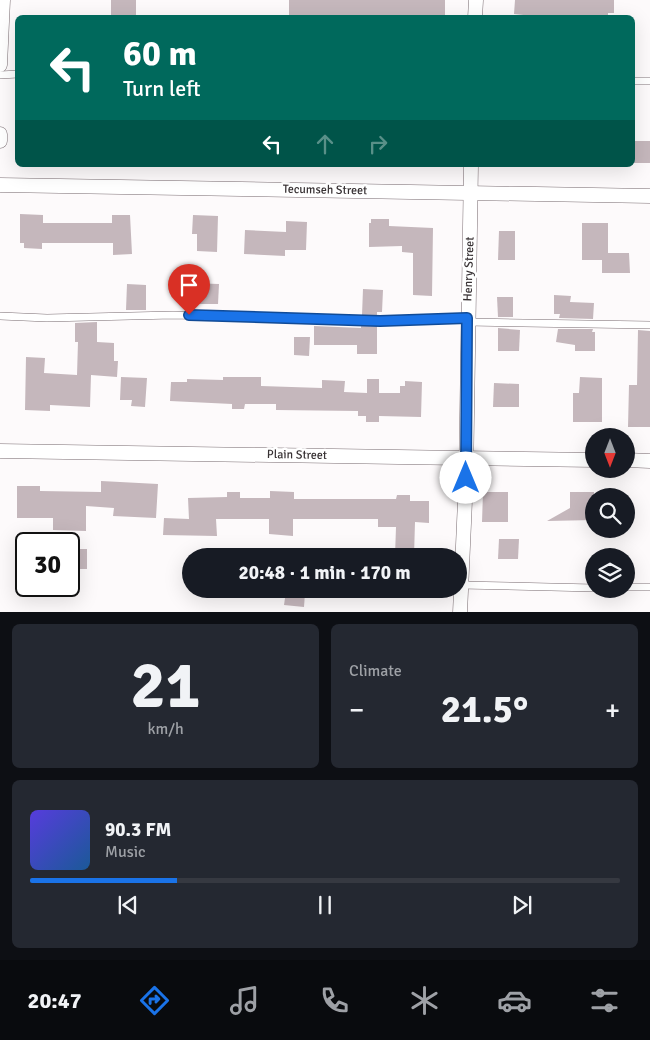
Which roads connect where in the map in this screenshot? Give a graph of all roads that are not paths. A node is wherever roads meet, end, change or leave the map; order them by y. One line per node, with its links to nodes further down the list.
1 (2, 0): 4 (street)
2 (476, 0): 3 (street)
3 (475, 15)
4 (0, 65)
5 (15, 74): 6 (lane)
6 (0, 75)
7 (635, 81): 8 (lane)
8 (650, 81)
9 (0, 134): 10 (street)
10 (0, 141)
11 (471, 167): 13 (street, Henry Street)
12 (0, 185): 13 (street, Tecumseh Street)
13 (470, 193): 14 (street, Tecumseh Street); 16 (street, Henry Street)
14 (650, 196)
15 (0, 316): 16 (lane)
16 (467, 320): 17 (lane); 19 (street, Henry Street)
17 (650, 325)
18 (0, 451): 19 (street, Plain Street)
19 (466, 457): 20 (street, Plain Street); 23 (street, Henry Street)
20 (585, 460)
21 (635, 460): 22 (street)
22 (650, 461)
23 (463, 548)
24 (467, 585): 27 (lane)
25 (650, 586): 26 (lane)
26 (635, 587)
27 (585, 588)
28 (461, 598): 29 (street, Henry Street)
29 (460, 612)

